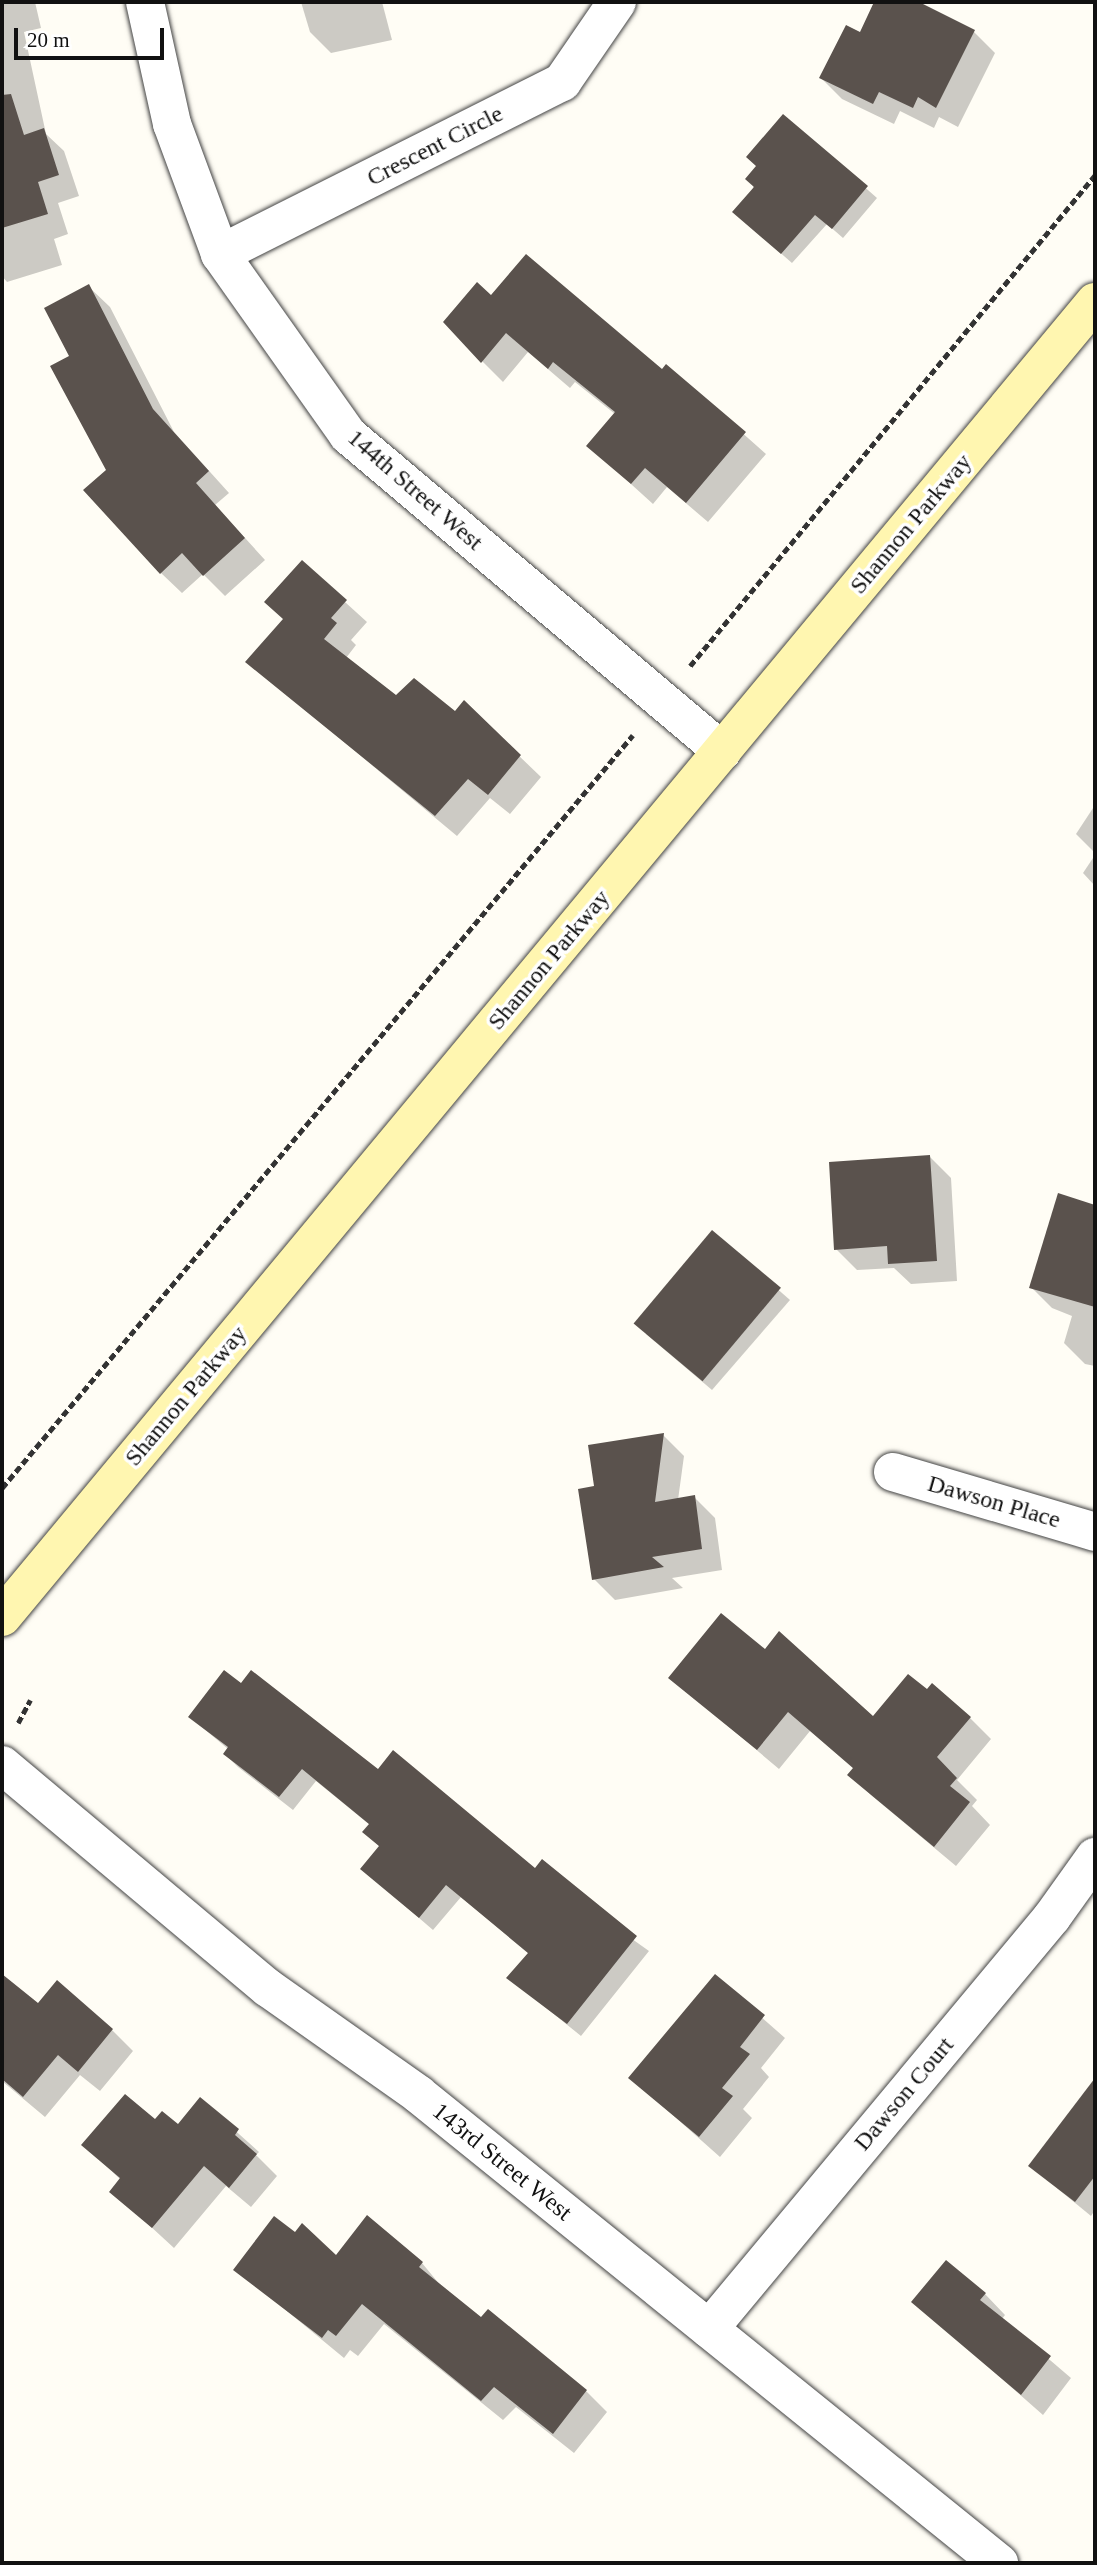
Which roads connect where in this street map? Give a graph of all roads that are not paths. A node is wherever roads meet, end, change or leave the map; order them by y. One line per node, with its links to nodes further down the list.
1 (145, 2): 3 (street, 144th Street West)
2 (617, 2): 3 (street, Crescent Circle)
3 (220, 254): 5 (street, 144th Street West)
4 (1095, 302): 5 (street, Shannon Parkway)
5 (722, 751): 8 (street, Shannon Parkway)
6 (894, 1472): 7 (street, Dawson Place)
7 (1095, 1532)
8 (2, 1617)
9 (2, 1765): 11 (street, 143rd Street West)
10 (1095, 1857): 11 (street, Dawson Court)
11 (709, 2329): 12 (street, 143rd Street West)
12 (999, 2563)

